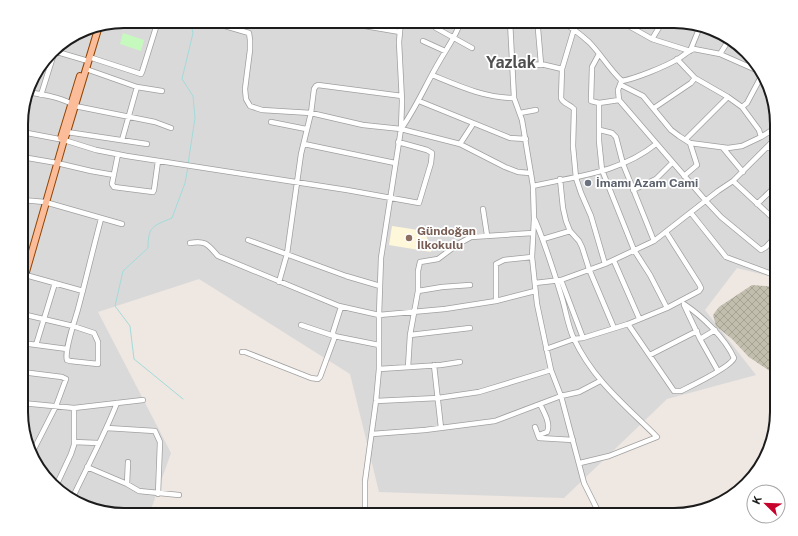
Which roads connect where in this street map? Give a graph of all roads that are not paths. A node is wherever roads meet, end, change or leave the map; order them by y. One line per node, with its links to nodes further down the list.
1 (156, 28): 26 (street)
2 (232, 28): 52 (street)
3 (377, 28): 14 (street)
4 (400, 28): 14 (street)
5 (436, 28): 16 (street)
6 (458, 28): 16 (street)
7 (510, 28): 29 (street)
8 (538, 28): 30 (street)
9 (634, 28): 17 (street)
10 (659, 28): 17 (street)
11 (574, 29): 24 (street); 33 (street)
12 (698, 31): 21 (street)
13 (96, 32): 26 (main road)
14 (400, 32): 42 (street)
15 (93, 33): 26 (main road)
16 (454, 38): 20 (street); 23 (street)
17 (652, 39): 21 (street)
18 (423, 41): 23 (street)
19 (726, 44): 25 (street)
20 (472, 48)
21 (690, 50): 25 (street); 27 (street)
22 (63, 51): 26 (street)
23 (446, 51): 34 (street)
24 (599, 54): 37 (street); 47 (street)
25 (720, 54): 31 (street)
26 (87, 59): 32 (main road); 48 (main road)
27 (677, 59): 35 (street); 37 (street)
28 (51, 63): 41 (street)
29 (512, 63): 30 (street); 44 (street)
30 (541, 64): 33 (street)
31 (751, 68)
32 (86, 69): 38 (street); 48 (main road)
33 (562, 69): 89 (street)
34 (432, 75): 44 (street); 46 (street)
35 (695, 78): 43 (street); 50 (street)
36 (759, 80): 49 (street)
37 (621, 83): 45 (street); 50 (street)
38 (137, 87): 39 (street); 54 (street)
39 (162, 91)
40 (33, 93): 41 (street)
41 (41, 95): 48 (street)
42 (402, 96): 52 (street); 59 (street)
43 (728, 97): 49 (street); 68 (street)
44 (514, 98): 53 (street)
45 (619, 100): 47 (street); 74 (street)
46 (419, 101): 56 (street); 59 (street)
47 (599, 103): 60 (street)
48 (73, 104): 54 (street); 62 (main road); 66 (main road)
49 (742, 107): 64 (street)
50 (654, 108): 68 (street)
51 (536, 110): 53 (street)
52 (311, 113): 58 (street); 59 (street)
53 (520, 113): 65 (street)
54 (128, 117): 57 (street); 67 (street)
55 (271, 122): 58 (street)
56 (474, 124): 65 (street); 73 (street)
57 (171, 128)
58 (306, 129): 72 (street)
59 (401, 129): 69 (street); 73 (street)
60 (600, 130): 83 (street); 84 (street)
61 (770, 131): 64 (street)
62 (67, 132): 66 (main road); 67 (street)
63 (28, 133): 66 (street)
64 (761, 137): 76 (street)
65 (526, 139): 86 (street)
66 (62, 140): 77 (street); 80 (main road)
67 (122, 140): 71 (street)
68 (685, 140): 70 (street)
69 (398, 142): 81 (street); 96 (street)
70 (690, 143): 76 (street); 88 (street)
71 (147, 144)
72 (304, 144): 81 (street); 92 (street)
73 (460, 144): 86 (street)
74 (656, 144): 82 (street); 83 (street)
75 (768, 147): 85 (street)
76 (723, 148): 85 (street)
77 (118, 154): 79 (street); 87 (street)
78 (28, 159): 80 (street)
79 (158, 161): 87 (street); 92 (street)
80 (55, 163): 87 (street); 99 (main road)
81 (395, 163): 96 (street)
82 (672, 163): 88 (street); 94 (street)
83 (623, 164): 84 (street); 94 (street)
84 (602, 170): 89 (street); 116 (street)
85 (743, 172): 91 (street)
86 (530, 173): 93 (street)
87 (114, 175)
88 (684, 176): 98 (street)
89 (576, 178): 90 (street); 121 (street)
90 (560, 179): 93 (street); 107 (street)
91 (733, 181): 98 (street); 100 (street)
92 (297, 182): 96 (street); 117 (street)
93 (533, 186): 105 (street)
94 (634, 190): 113 (street)
95 (770, 192): 100 (street)
96 (390, 198): 130 (street)
97 (28, 201): 99 (street)
98 (706, 201): 102 (street); 114 (street)
99 (44, 202): 104 (street); 118 (main road)
100 (757, 204): 103 (street)
101 (483, 209): 110 (street)
102 (691, 213): 108 (street); 123 (street)
103 (770, 216)
104 (101, 218): 106 (street); 132 (street)
105 (534, 219): 109 (street); 112 (street)
106 (122, 224)
107 (570, 231): 112 (street); 122 (street)
108 (666, 232): 113 (street); 135 (street)
109 (533, 233): 110 (street); 119 (street)
110 (487, 235): 131 (street)
111 (248, 240): 117 (street)
112 (543, 240): 125 (street)
113 (654, 241): 116 (street)
114 (770, 242)
115 (190, 243): 126 (street)
116 (634, 250): 120 (street); 137 (street)
117 (287, 254): 126 (street); 130 (street)
118 (28, 257)
119 (532, 257): 128 (street); 134 (street)
120 (614, 261): 121 (street); 141 (street)
121 (605, 264): 122 (street)
122 (589, 269): 125 (street); 147 (street)
123 (770, 273)
124 (28, 275): 127 (street)
125 (559, 280): 128 (street); 152 (street); 153 (street)
126 (279, 282): 136 (street)
127 (55, 283): 132 (street); 142 (street)
128 (535, 283): 133 (street)
129 (470, 285): 131 (street)
130 (380, 286): 140 (street)
131 (418, 290): 138 (street)
132 (82, 291): 145 (street)
133 (535, 292): 134 (street); 159 (street)
134 (496, 301): 138 (street)
135 (683, 303): 137 (street); 148 (street); 149 (street)
136 (341, 307): 140 (street); 151 (street)
137 (667, 308): 141 (street)
138 (414, 311): 140 (street); 150 (street)
139 (28, 315): 142 (street)
140 (379, 315): 156 (street)
141 (640, 318): 143 (street)
142 (45, 319): 145 (street); 157 (street)
143 (628, 324): 147 (street); 161 (street)
144 (301, 325): 151 (street)
145 (74, 326): 158 (street); 158 (street)
146 (470, 328): 150 (street)
147 (614, 328): 152 (street)
148 (714, 330): 154 (street); 167 (street)
149 (696, 331): 154 (street); 161 (street)
150 (410, 335): 164 (street)
151 (334, 336): 156 (street); 160 (street)
152 (583, 338): 153 (street)
153 (574, 339): 159 (street); 169 (street)
154 (700, 340): 167 (street)
155 (28, 344): 157 (street)
156 (379, 344): 165 (street)
157 (36, 345): 158 (street)
158 (67, 349)
159 (546, 349): 166 (street)
160 (242, 352)
161 (650, 355): 167 (street)
162 (460, 362): 163 (street)
163 (434, 365): 164 (street); 171 (street)
164 (408, 367): 165 (street)
165 (379, 369): 173 (street)
166 (551, 370): 170 (street); 171 (street)
167 (718, 371)
168 (28, 373): 177 (street)
169 (600, 381): 170 (street); 189 (street)
170 (561, 396): 176 (street); 184 (street)
171 (438, 398): 173 (street); 181 (street)
172 (143, 400): 174 (street)
173 (376, 401): 182 (street)
174 (117, 403): 178 (street); 180 (street)
175 (28, 404): 177 (street)
176 (540, 404): 181 (street); 183 (street)
177 (56, 406): 178 (street); 187 (street)
178 (74, 408): 185 (street)
179 (535, 427): 183 (street)
180 (107, 428): 186 (street); 194 (street)
181 (441, 428): 182 (street)
182 (372, 434): 196 (street)
183 (539, 435): 184 (street)
184 (573, 440): 189 (street)
185 (74, 442): 186 (street); 191 (street)
186 (98, 443): 190 (street)
187 (35, 447)
188 (128, 462): 192 (street)
189 (580, 463): 197 (street)
190 (87, 467): 192 (street); 193 (street)
191 (58, 482)
192 (127, 484): 194 (street)
193 (74, 494)
194 (158, 494): 195 (street)
195 (179, 495)
196 (365, 508)
197 (596, 508)

